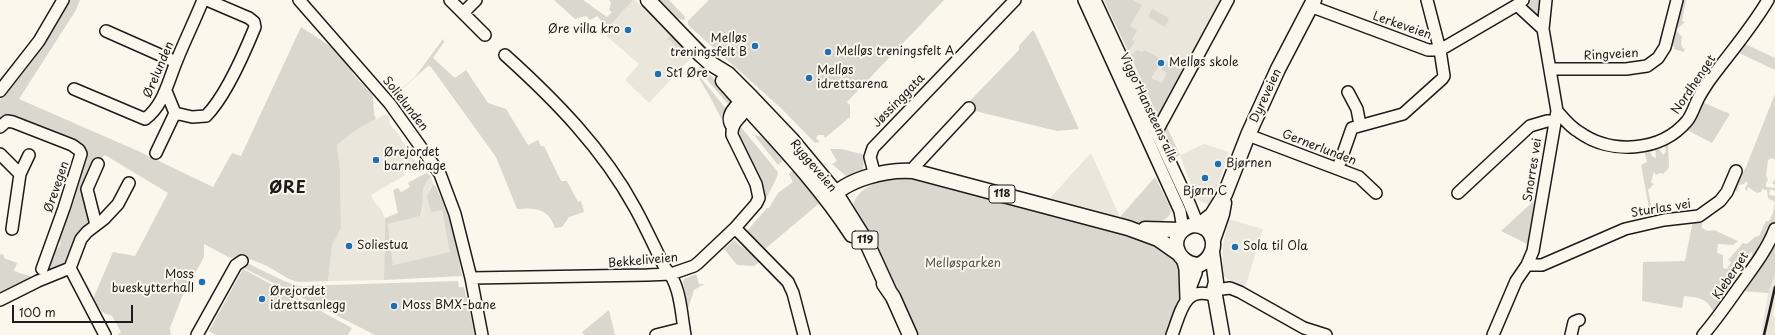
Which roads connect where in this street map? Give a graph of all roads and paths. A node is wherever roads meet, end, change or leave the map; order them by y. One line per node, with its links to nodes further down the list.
1 (63, 0): 27 (street)
2 (203, 0): 24 (street, Ørelunden)
3 (208, 0): 32 (street)
4 (299, 0): 67 (street, Solielunden)
5 (450, 0): 18 (street)
6 (476, 0): 18 (street)
7 (648, 0): 30 (main road, Ryggeveien)
8 (1015, 0): 46 (street, Jøssinggata)
9 (1084, 0): 57 (street, Viggo Hansteens alle)
10 (1095, 0): 36 (street, Viggo Hansteens alle)
11 (1228, 0): 36 (street)
12 (1427, 0): 22 (street)
13 (1546, 0): 19 (street, Snorres vei)
14 (1677, 0): 25 (street, Ringveien)
15 (1768, 0): 33 (street, Nordhenget)
16 (1312, 3): 22 (street, Lerkeveien); 37 (main road, Dyreveien)
17 (1520, 3): 19 (street); 22 (street)
18 (463, 13): 21 (street)
19 (1543, 29): 25 (street, Snorres vei)
20 (106, 31): 24 (street)
21 (485, 35)
22 (1440, 50): 34 (street)
23 (505, 55): 66 (street)
24 (176, 62): 28 (street, Ørelunden)
25 (1550, 69): 33 (street, Snorres vei)
26 (74, 89): 28 (street, Ørelunden)
27 (0, 91)
28 (166, 91): 32 (street)
29 (1348, 92): 34 (street)
30 (747, 103): 51 (main road, Ryggeveien); 54 (street, Bekkeliveien)
31 (969, 108): 43 (street)
32 (175, 113): 38 (street)
33 (1556, 116): 49 (street); 63 (street, Snorres vei)
34 (1360, 125): 42 (street)
35 (0, 127): 65 (street, Ørevegen)
36 (1156, 133): 53 (street, Viggo Hansteens alle)
37 (1248, 135): 42 (street, Gernerlunden); 50 (main road, Dyreveien)
38 (156, 153)
39 (0, 154): 45 (street)
40 (29, 155): 45 (street)
41 (98, 164): 52 (street)
42 (1338, 168): 48 (street, Gernerlunden)
43 (913, 171): 46 (main road, 118); 55 (main road, 118)
44 (1736, 171): 63 (street, Sturlas vei)
45 (20, 174): 56 (street)
46 (875, 176): 51 (main road, 118)
47 (129, 183): 52 (street)
48 (1376, 193)
49 (1458, 193)
50 (1225, 194): 53 (main road, Dyreveien); 59 (main road, Dyreveien)
51 (834, 197): 79 (main road, Ryggeveien / 119)
52 (96, 225): 64 (street)
53 (1198, 225): 57 (main road, 118); 59 (main road)
54 (734, 228): 66 (street, Bekkeliveien); 78 (street)
55 (1128, 228): 57 (main road, 118); 60 (main road, 118)
56 (12, 229)
57 (1182, 229): 60 (main road)
58 (1775, 229): 85 (street, Kleberget)
59 (1213, 246): 62 (main road); 68 (main road)
60 (1180, 256): 62 (main road, 118); 69 (street)
61 (242, 261): 75 (street)
62 (1198, 265): 68 (main road); 69 (street)
63 (1527, 265): 83 (street, Snorres vei)
64 (70, 268): 70 (street); 74 (street)
65 (42, 269)
66 (671, 274): 67 (street, Bekkeliveien); 72 (street)
67 (471, 278): 76 (street, Solielunden)
68 (1215, 293): 69 (street); 73 (street); 81 (main road)
69 (1186, 299): 80 (street)
70 (0, 300)
71 (1579, 320): 84 (street)
72 (684, 331): 77 (street)
73 (1314, 334): 82 (street)
74 (104, 335)
75 (197, 335)
76 (482, 335)
77 (656, 335)
78 (804, 335)
79 (910, 335)
80 (1172, 335)
81 (1222, 335)
82 (1326, 335)
83 (1493, 335)
84 (1571, 335)
85 (1703, 335)

